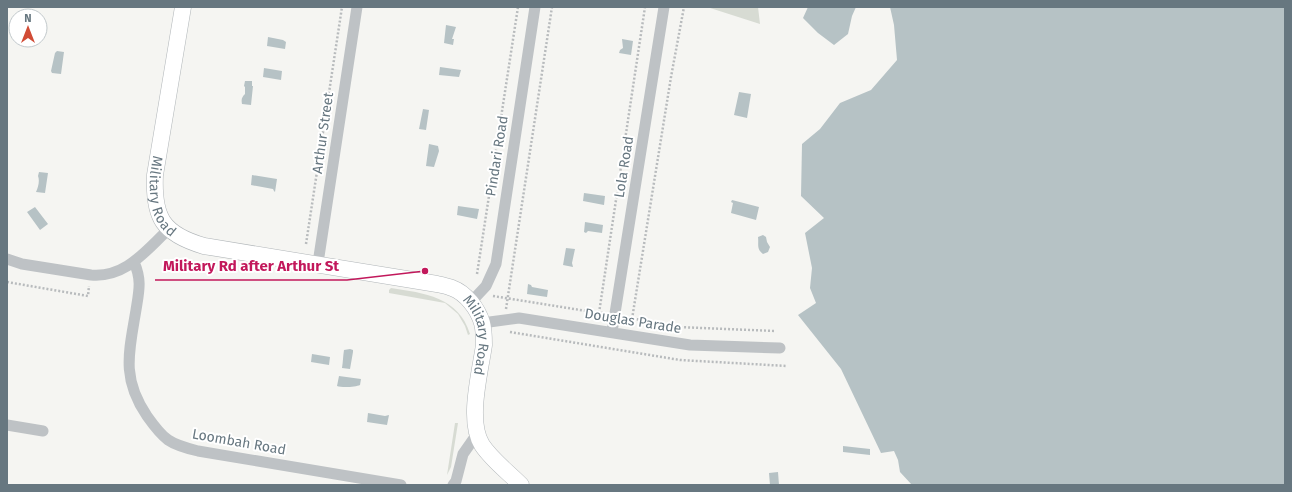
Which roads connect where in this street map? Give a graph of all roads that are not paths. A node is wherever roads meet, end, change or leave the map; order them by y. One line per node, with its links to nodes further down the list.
1 (183, 7): 5 (street, Military Road)
2 (356, 7): 8 (street, Arthur Street)
3 (535, 7): 9 (street, Pindari Road)
4 (664, 7): 11 (street, Lola Road)
5 (169, 229): 7 (street); 8 (street, Military Road)
6 (7, 259): 7 (street)
7 (134, 262): 16 (street, Loombah Road)
8 (318, 263): 9 (street, Military Road)
9 (471, 302): 10 (street, Military Road)
10 (482, 323): 11 (street, Douglas Parade); 15 (street, Military Road)
11 (612, 332): 12 (street, Douglas Parade)
12 (780, 348)
13 (7, 425): 14 (street)
14 (43, 431)
15 (477, 434): 17 (street); 18 (street, Military Road)
16 (401, 485)
17 (453, 485)
18 (521, 485)

